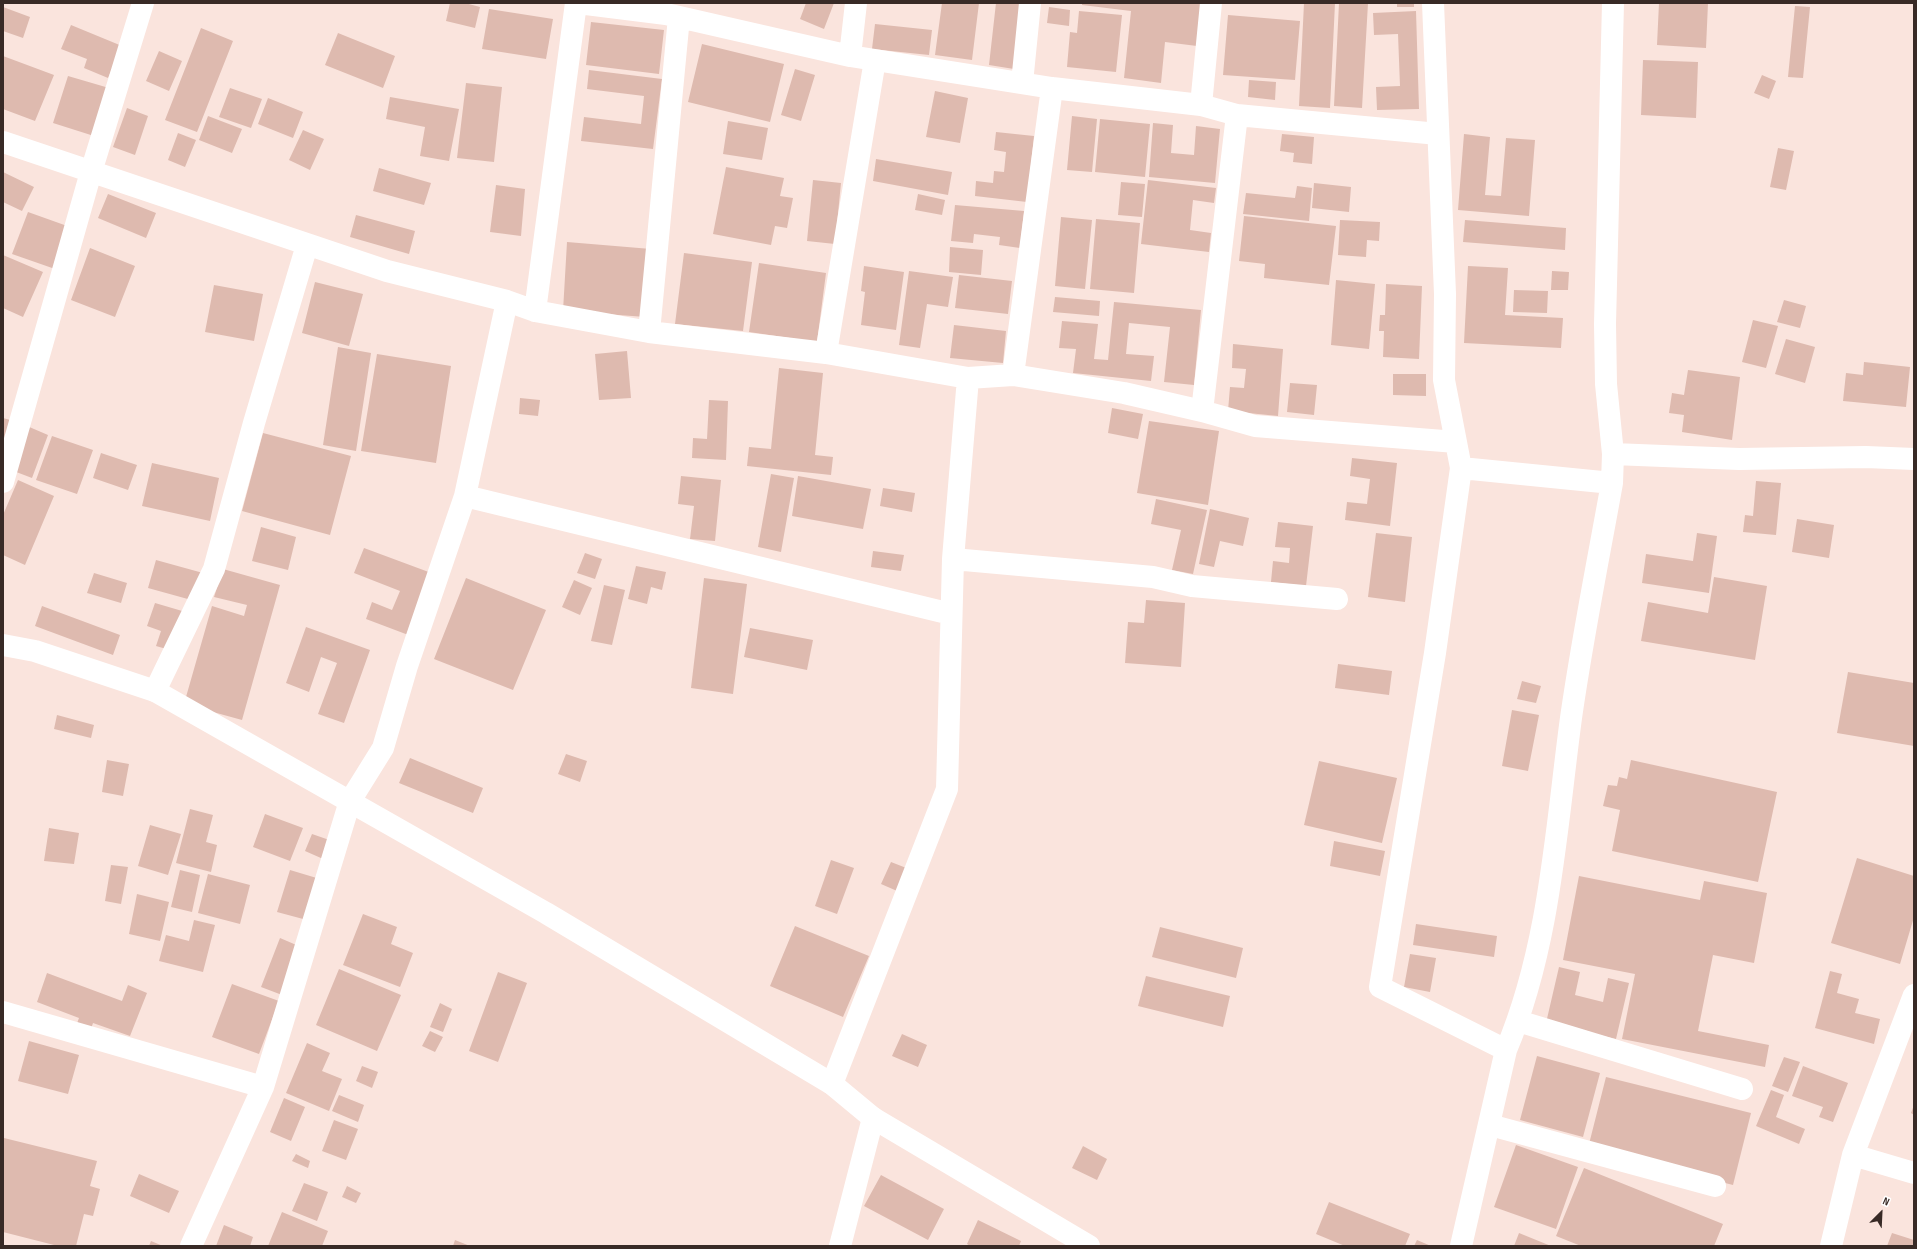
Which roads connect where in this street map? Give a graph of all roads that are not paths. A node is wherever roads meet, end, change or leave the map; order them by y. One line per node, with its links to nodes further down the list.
1 (143, 3): 17 (street)
2 (577, 3): 8 (street); 20 (street)
3 (856, 3): 9 (street)
4 (1030, 3): 11 (street)
5 (1211, 3): 13 (street)
6 (1433, 3): 15 (street)
7 (1613, 3): 27 (street)
8 (671, 11): 9 (street); 21 (street)
9 (850, 56): 10 (street)
10 (875, 60): 11 (street); 22 (street)
11 (1022, 83): 12 (street)
12 (1052, 88): 13 (street); 23 (street)
13 (1202, 105): 14 (street)
14 (1237, 115): 15 (street); 25 (street)
15 (1438, 134): 26 (street)
16 (3, 142): 17 (street)
17 (91, 172): 18 (street); 30 (street)
18 (307, 245): 19 (street); 37 (street)
19 (507, 301): 20 (street); 32 (street)
20 (535, 311): 21 (street)
21 (649, 332): 22 (street)
22 (826, 353): 24 (street)
23 (1013, 375): 24 (street); 25 (street)
24 (968, 378): 33 (street)
25 (1202, 411): 26 (street)
26 (1456, 442): 29 (street)
27 (1613, 454): 28 (street); 31 (street)
28 (1914, 459)
29 (1461, 468): 31 (street); 42 (street)
30 (3, 482)
31 (1612, 483): 41 (street)
32 (465, 496): 35 (street); 38 (street)
33 (953, 559): 34 (street); 35 (street)
34 (1337, 598)
35 (951, 614): 43 (street)
36 (3, 645): 37 (street)
37 (155, 691): 38 (street)
38 (350, 802): 43 (street); 44 (street)
39 (1914, 994): 48 (street)
40 (3, 1012): 44 (street)
41 (1518, 1021): 42 (street); 45 (street)
42 (1506, 1050): 47 (street)
43 (832, 1084): 46 (street)
44 (263, 1087): 51 (street)
45 (1742, 1089)
46 (873, 1118): 52 (street); 53 (street)
47 (1490, 1125): 50 (street); 54 (street)
48 (1854, 1155): 49 (street); 55 (street)
49 (1914, 1173)
50 (1715, 1186)
51 (191, 1246)
52 (840, 1246)
53 (1089, 1246)
54 (1461, 1246)
55 (1831, 1246)

